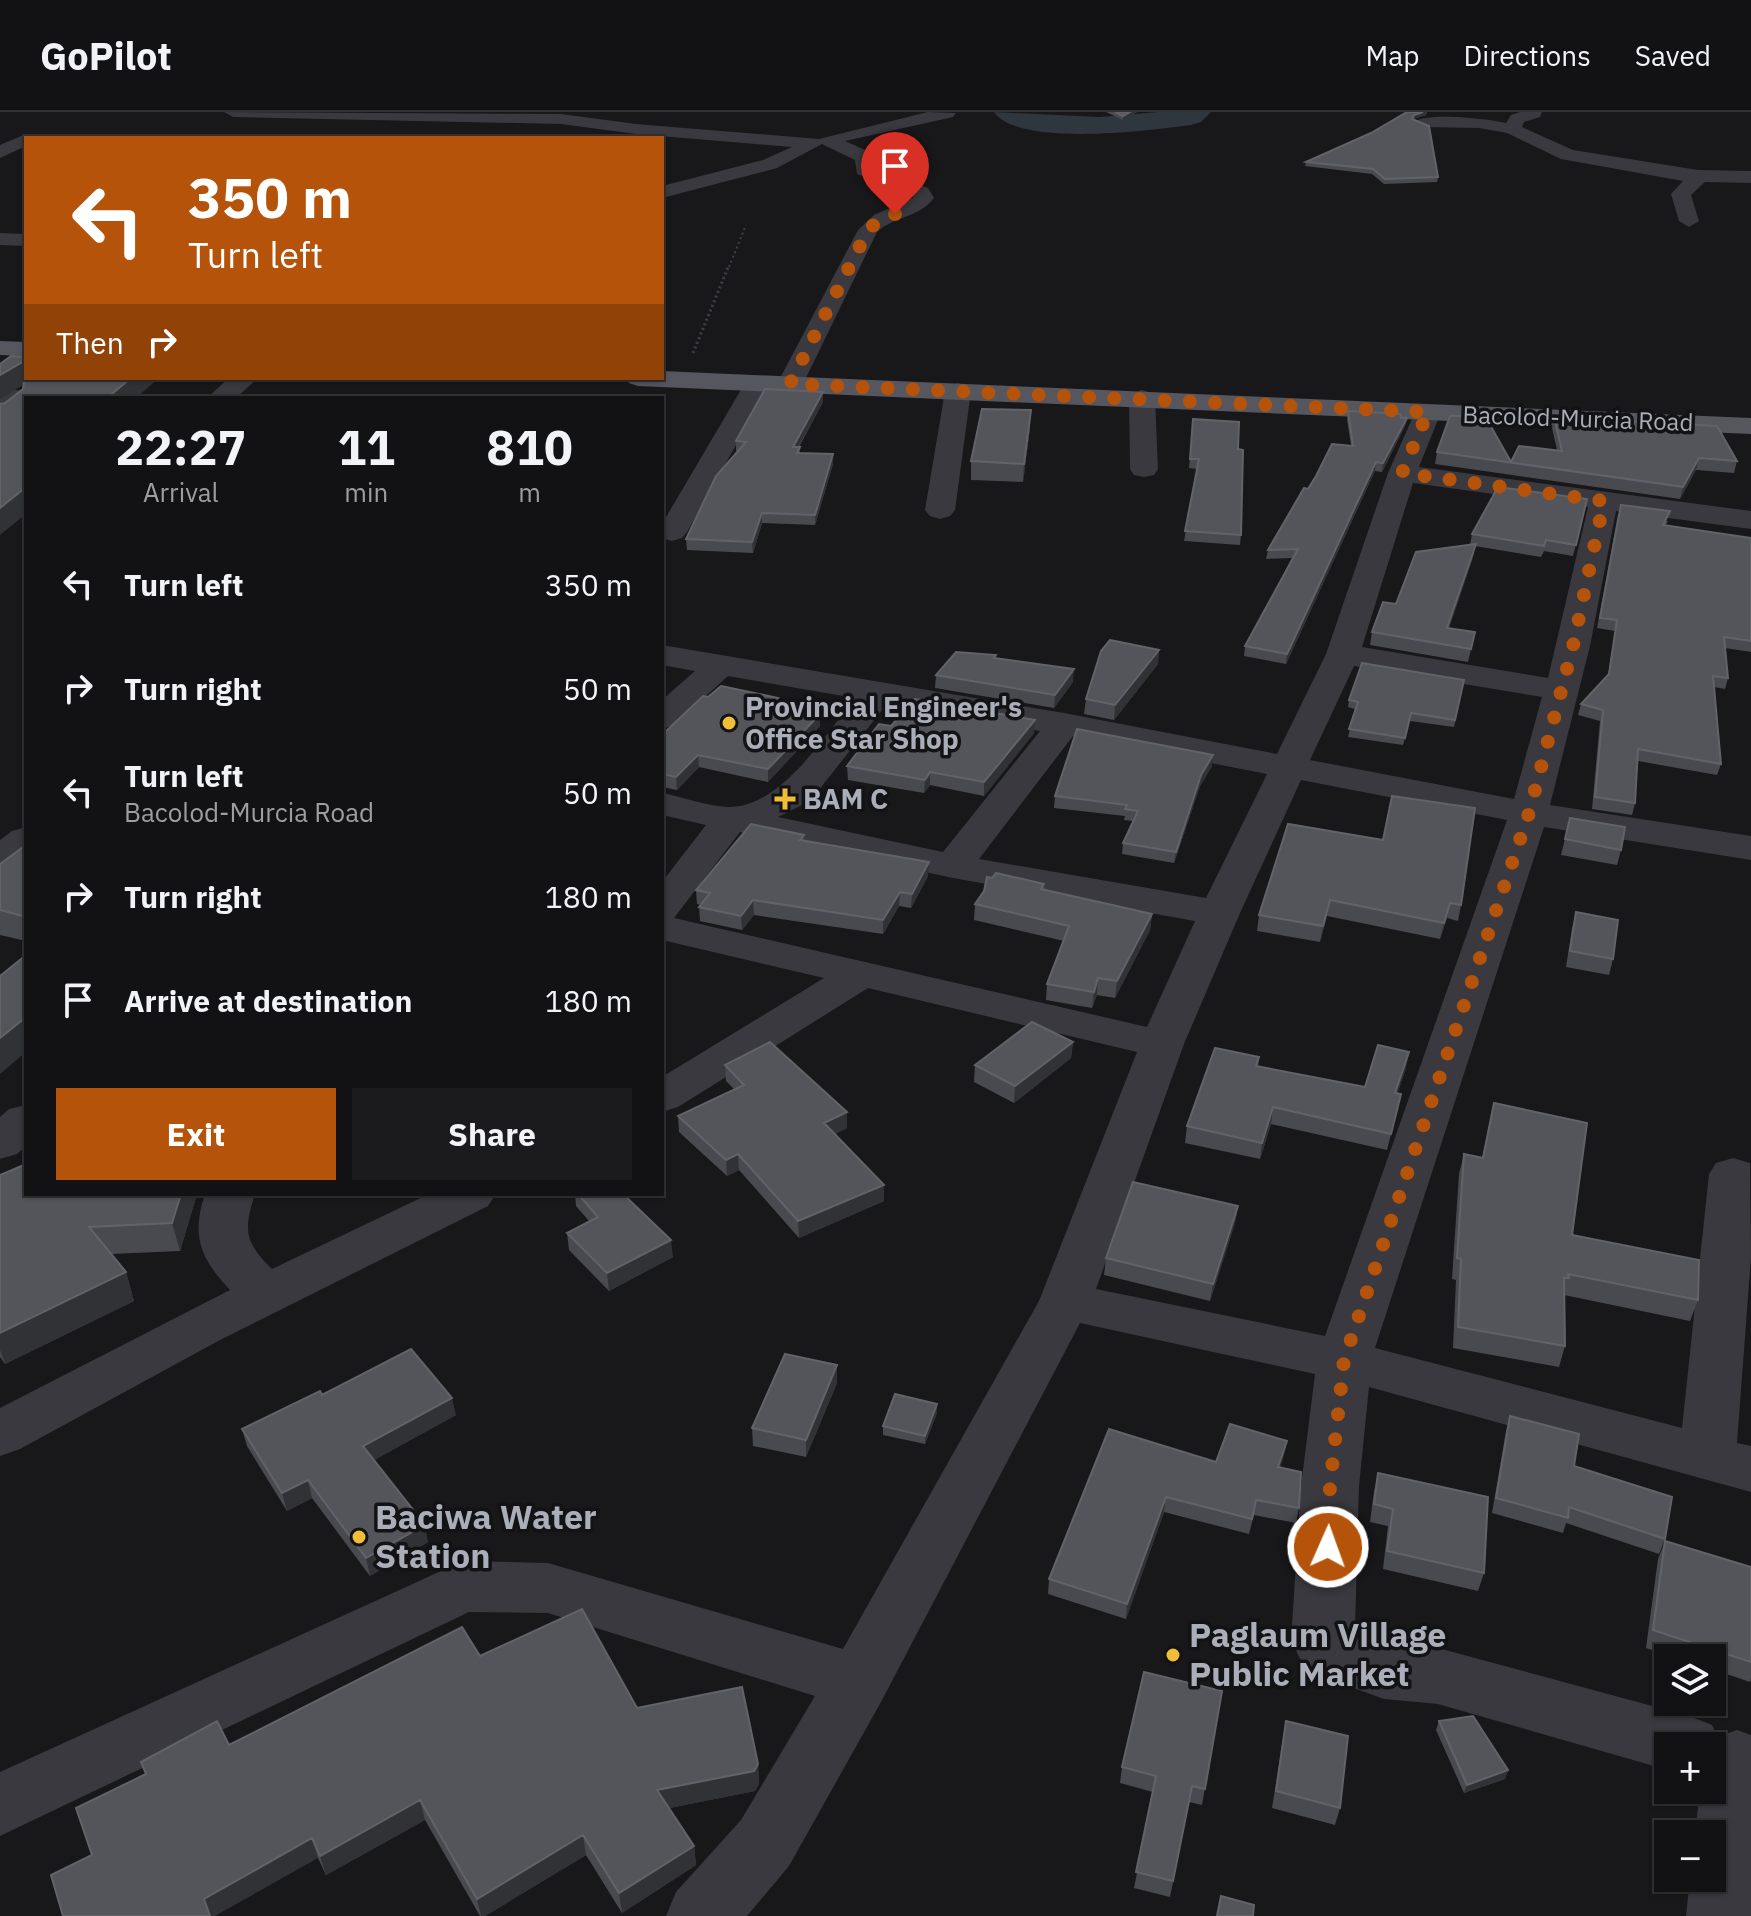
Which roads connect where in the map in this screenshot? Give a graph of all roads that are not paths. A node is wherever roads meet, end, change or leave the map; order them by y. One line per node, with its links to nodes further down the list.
1 (233, 112): 7 (street)
2 (947, 113): 7 (street)
3 (1534, 113): 5 (street)
4 (1423, 122): 5 (street)
5 (1512, 129): 10 (street)
6 (24, 139): 8 (street)
7 (820, 143): 12 (street); 21 (street)
8 (0, 152)
9 (1558, 174): 10 (street)
10 (1700, 176): 11 (street); 13 (street)
11 (1751, 177)
12 (664, 191)
13 (1689, 221)
14 (0, 239): 15 (street)
15 (24, 240)
16 (0, 348): 17 (main road)
17 (24, 349)
18 (664, 379): 20 (main road, Bacolod-Murcia Road)
19 (242, 380): 24 (street)
20 (758, 383): 21 (main road, Bacolod-Murcia Road); 34 (street)
21 (790, 384): 22 (main road, Bacolod-Murcia Road)
22 (958, 391): 25 (main road, Bacolod-Murcia Road); 32 (street)
23 (22, 394): 27 (street)
24 (222, 396)
25 (1142, 398): 26 (main road, Bacolod-Murcia Road); 29 (street)
26 (1428, 412): 28 (main road, Bacolod-Murcia Road); 30 (street)
27 (0, 415)
28 (1751, 426)
29 (1144, 469)
30 (1402, 473): 31 (street); 35 (street)
31 (1604, 501): 33 (street); 38 (street)
32 (940, 510)
33 (1751, 520)
34 (672, 532)
35 (1343, 654): 38 (street); 42 (street)
36 (664, 655): 37 (street)
37 (720, 666): 39 (street); 40 (street)
38 (1560, 690): 44 (street)
39 (877, 694): 41 (street); 45 (street)
40 (664, 716)
41 (1064, 724): 42 (street); 49 (street)
42 (1289, 768): 44 (street); 51 (street)
43 (664, 804): 45 (street)
44 (1529, 813): 47 (street); 63 (street)
45 (730, 819): 49 (street); 50 (street)
46 (24, 840): 48 (street)
47 (1751, 848)
48 (0, 858)
49 (953, 866): 51 (street)
50 (664, 906)
51 (1219, 913): 54 (street)
52 (664, 928): 53 (street)
53 (861, 974): 54 (street); 55 (street)
54 (1162, 1044): 62 (street)
55 (664, 1096)
56 (24, 1122): 57 (street)
57 (0, 1143)
58 (1733, 1174): 65 (street)
59 (229, 1196): 61 (street)
60 (467, 1196): 61 (street)
61 (267, 1296): 64 (street)
62 (1065, 1301): 63 (street); 66 (street)
63 (1344, 1360): 65 (street); 67 (street)
64 (0, 1434)
65 (1729, 1463)
66 (858, 1682): 69 (street); 70 (street)
67 (1654, 1737)
68 (1722, 1804): 71 (street)
69 (0, 1805)
70 (701, 1916)
71 (1721, 1916)

